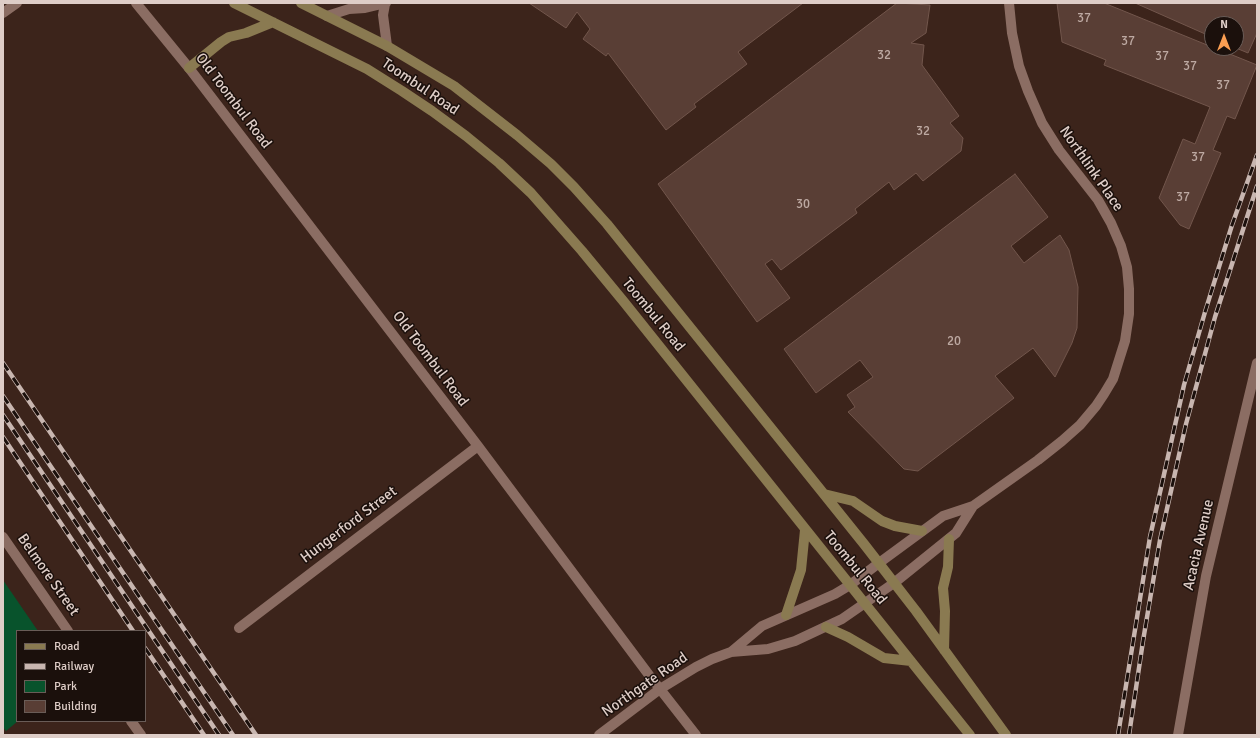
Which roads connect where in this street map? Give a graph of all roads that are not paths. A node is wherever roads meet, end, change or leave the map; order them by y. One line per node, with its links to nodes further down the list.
1 (17, 3): 7 (street)
2 (136, 3): 11 (street, Old Toombul Road)
3 (234, 3): 9 (main road, Toombul Road)
4 (301, 3): 8 (main road, Toombul Road)
5 (386, 3): 8 (street); 10 (street)
6 (1009, 3): 15 (street, Northlink Place)
7 (3, 13)
8 (327, 16): 10 (main road, Toombul Road)
9 (273, 22): 11 (main road); 16 (main road, Toombul Road)
10 (387, 46): 14 (main road, Toombul Road)
11 (189, 68): 13 (street, Old Toombul Road)
12 (1257, 363): 38 (street, Acacia Avenue)
13 (478, 446): 26 (street, Hungerford Street); 31 (street, Old Toombul Road)
14 (824, 494): 17 (main road); 20 (main road, Toombul Road)
15 (973, 506): 17 (street, Northlink Place); 19 (street, Northlink Place)
16 (805, 530): 22 (main road, Toombul Road); 24 (main road)
17 (922, 531): 20 (street, Northlink Place)
18 (3, 537): 27 (street, Belmore Street)
19 (949, 540): 21 (street, Northlink Place); 28 (main road)
20 (879, 563): 21 (main road, Toombul Road); 22 (street, Northgate Road)
21 (894, 583): 23 (street, Northgate Road); 28 (main road, Toombul Road)
22 (850, 585): 23 (main road, Toombul Road); 24 (street, Northgate Road)
23 (866, 604): 25 (street, Northgate Road); 30 (main road, Toombul Road)
24 (786, 615): 29 (street, Northgate Road)
25 (826, 627): 29 (street, Northgate Road); 30 (main road)
26 (239, 628)
27 (67, 630)
28 (944, 650): 37 (main road, Toombul Road)
29 (731, 652): 31 (street, Northgate Road)
30 (910, 661): 36 (main road, Toombul Road)
31 (660, 689): 34 (street, Northgate Road); 35 (street, Old Toombul Road)
32 (132, 722): 33 (street)
33 (141, 735)
34 (599, 735)
35 (696, 735)
36 (970, 735)
37 (1006, 735)
38 (1178, 735)

